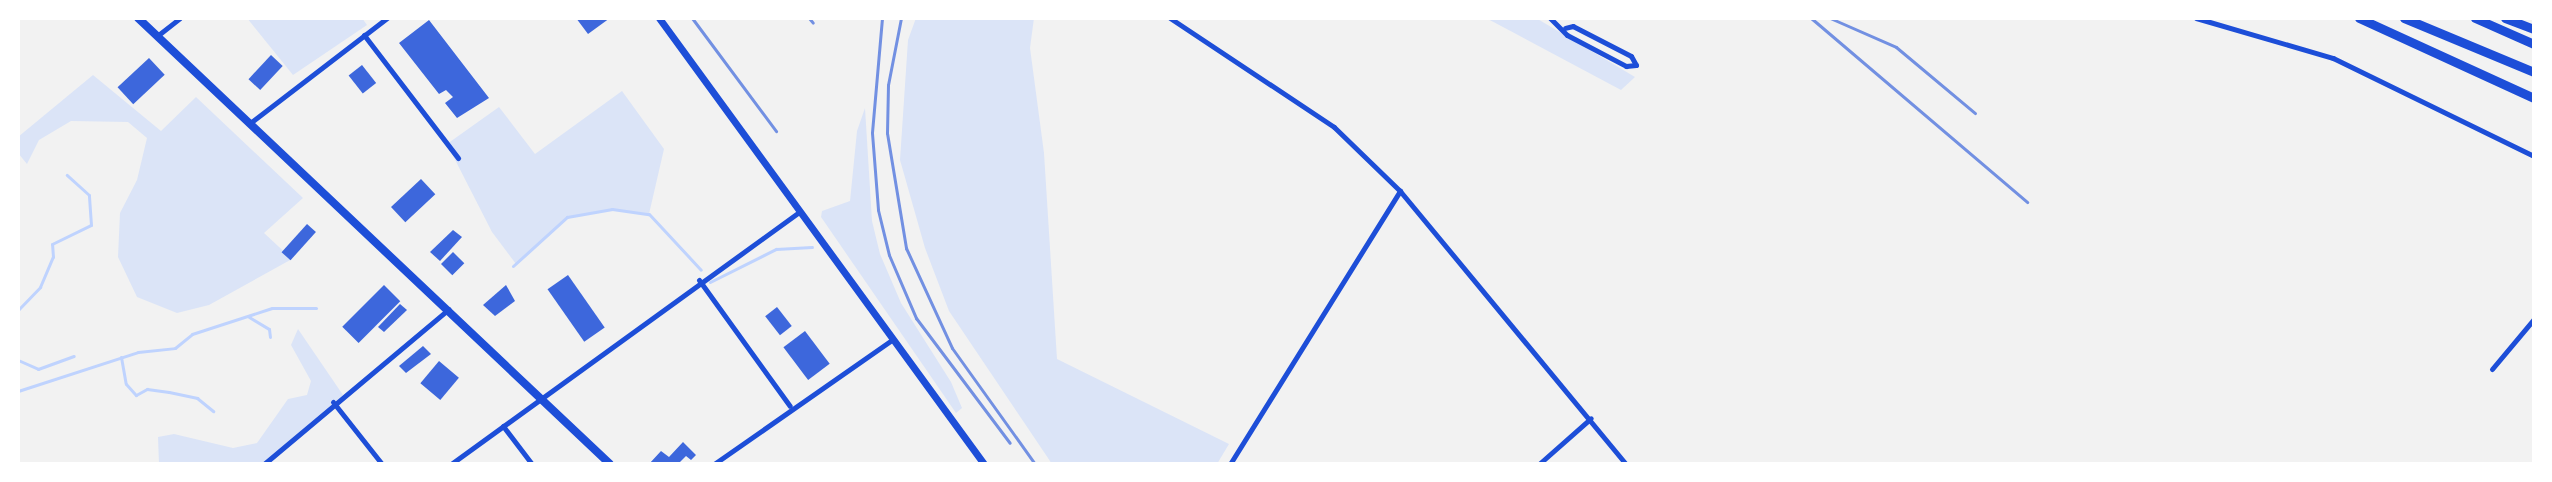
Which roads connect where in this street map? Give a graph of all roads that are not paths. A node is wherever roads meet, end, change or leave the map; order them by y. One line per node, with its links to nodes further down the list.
1 (138, 18): 15 (main road)
2 (180, 18): 15 (street)
3 (387, 18): 14 (street)
4 (659, 18): 23 (street)
5 (1170, 18): 22 (street)
6 (1550, 18): 12 (street)
7 (2196, 18): 20 (street)
8 (2359, 18): 18 (highway)
9 (2404, 18): 17 (highway)
10 (2475, 18): 16 (highway)
11 (2505, 18): 13 (highway)
12 (1565, 28): 12 (street)
13 (2534, 29)
14 (364, 35): 19 (street); 21 (street)
15 (157, 36): 19 (main road)
16 (2534, 44)
17 (2534, 72)
18 (2534, 98)
19 (250, 123): 25 (main road)
20 (2534, 156)
21 (458, 158)
22 (1400, 191): 32 (street); 41 (street)
23 (800, 211): 24 (street); 27 (street)
24 (699, 280): 29 (street); 31 (street)
25 (450, 308): 29 (main road); 30 (street)
26 (2534, 319): 28 (street)
27 (893, 339): 31 (street); 40 (street)
28 (2492, 369)
29 (542, 398): 33 (street); 38 (main road)
30 (333, 402): 34 (street); 35 (street)
31 (790, 406): 39 (street)
32 (1591, 418): 42 (street); 43 (street)
33 (503, 426): 36 (street); 37 (street)
34 (264, 464)
35 (382, 464)
36 (451, 464)
37 (532, 464)
38 (610, 464)
39 (714, 464)
40 (984, 464)
41 (1230, 464)
42 (1539, 464)
43 (1626, 464)

